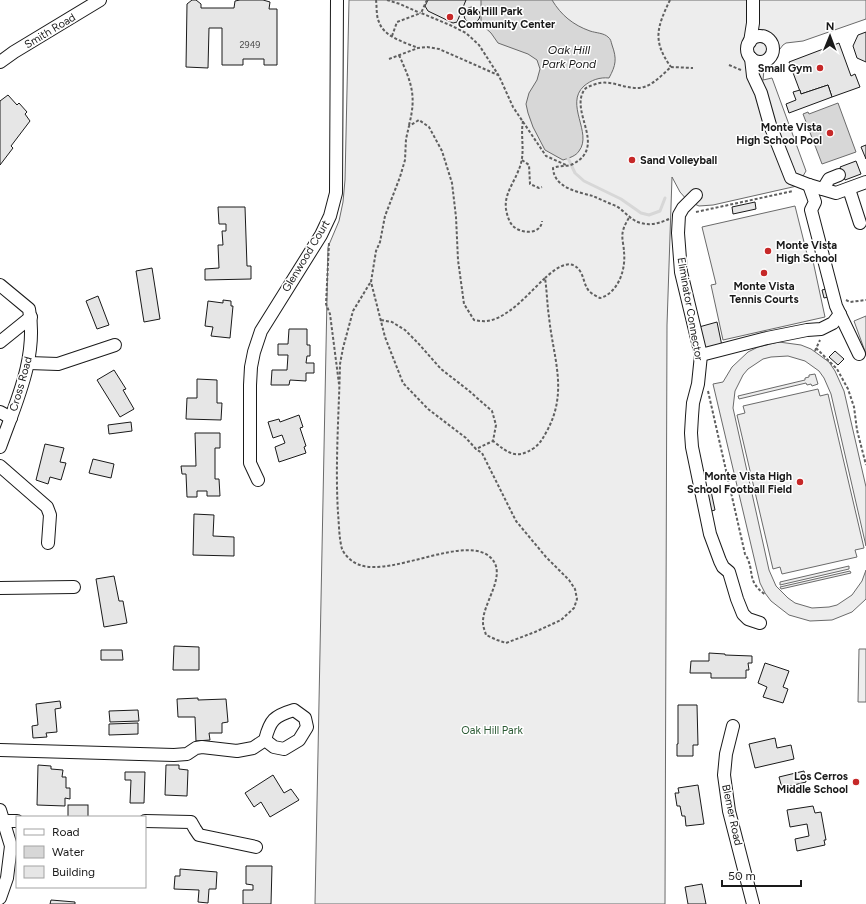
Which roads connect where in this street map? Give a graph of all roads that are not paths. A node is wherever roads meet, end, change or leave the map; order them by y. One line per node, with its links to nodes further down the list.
1 (100, 0): 9 (street, Smith Road)
2 (337, 0): 30 (street, Glenwood Court)
3 (753, 0): 4 (street)
4 (753, 23): 5 (street); 6 (street)
5 (763, 36): 6 (street); 8 (street)
6 (750, 42): 7 (street)
7 (751, 58): 8 (street); 10 (street)
8 (763, 61): 10 (street)
9 (0, 62)
10 (758, 83): 13 (street)
11 (839, 175): 14 (street)
12 (866, 182): 15 (street)
13 (809, 185): 14 (street); 19 (street)
14 (823, 189): 15 (street)
15 (849, 189): 17 (street)
16 (696, 195): 24 (street, Eliminator Connector)
17 (859, 224)
18 (0, 285): 20 (street)
19 (838, 310): 23 (street); 24 (street)
20 (31, 317): 21 (street); 25 (street, Cross Road)
21 (0, 342)
22 (115, 345): 25 (street)
23 (859, 354)
24 (701, 355): 34 (street, Eliminator Connector)
25 (29, 363): 27 (street, Cross Road)
26 (0, 412): 27 (street)
27 (11, 418): 28 (street, Cross Road)
28 (0, 447)
29 (0, 466): 31 (street)
30 (258, 480)
31 (48, 544)
32 (74, 587): 33 (street)
33 (0, 588)
34 (760, 622)
35 (733, 726): 43 (street, Blemer Road)
36 (265, 740): 37 (street)
37 (0, 750)
38 (2, 815): 39 (street); 42 (street)
39 (16, 821)
40 (146, 821): 41 (street)
41 (256, 847)
42 (0, 898)
43 (753, 904)

